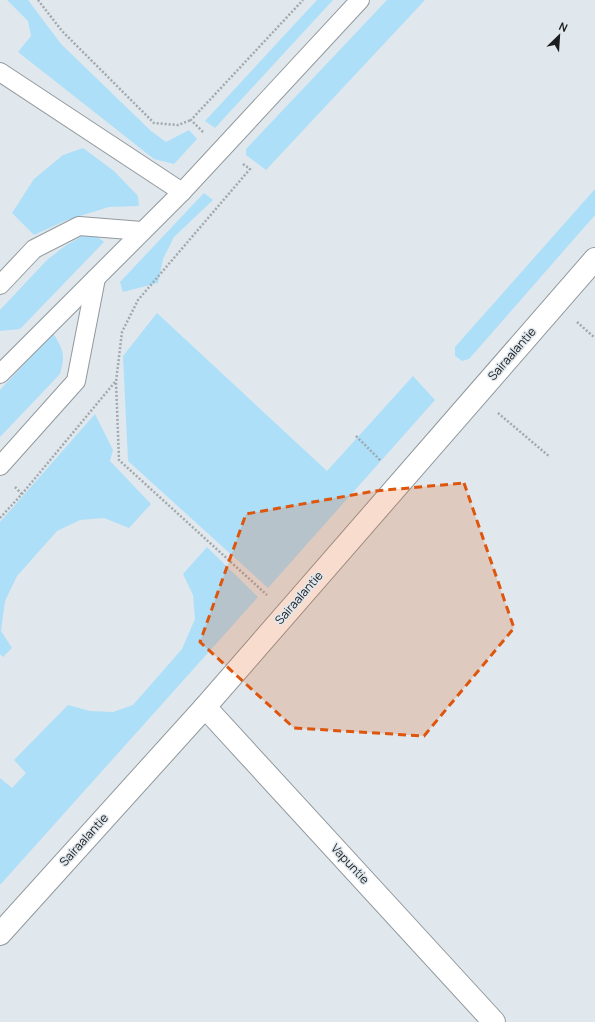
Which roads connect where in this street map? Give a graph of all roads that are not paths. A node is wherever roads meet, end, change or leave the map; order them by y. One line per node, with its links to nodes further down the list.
1 (360, 0): 3 (lane)
2 (0, 72): 3 (lane)
3 (182, 192): 4 (lane)
4 (142, 231): 6 (lane); 7 (lane)
5 (595, 259): 10 (street, Sairaalantie)
6 (96, 278): 8 (lane); 9 (lane)
7 (0, 285)
8 (0, 374)
9 (0, 466)
10 (205, 706): 11 (street, Sairaalantie); 12 (street, Vapuntie)
11 (0, 934)
12 (494, 1022)

